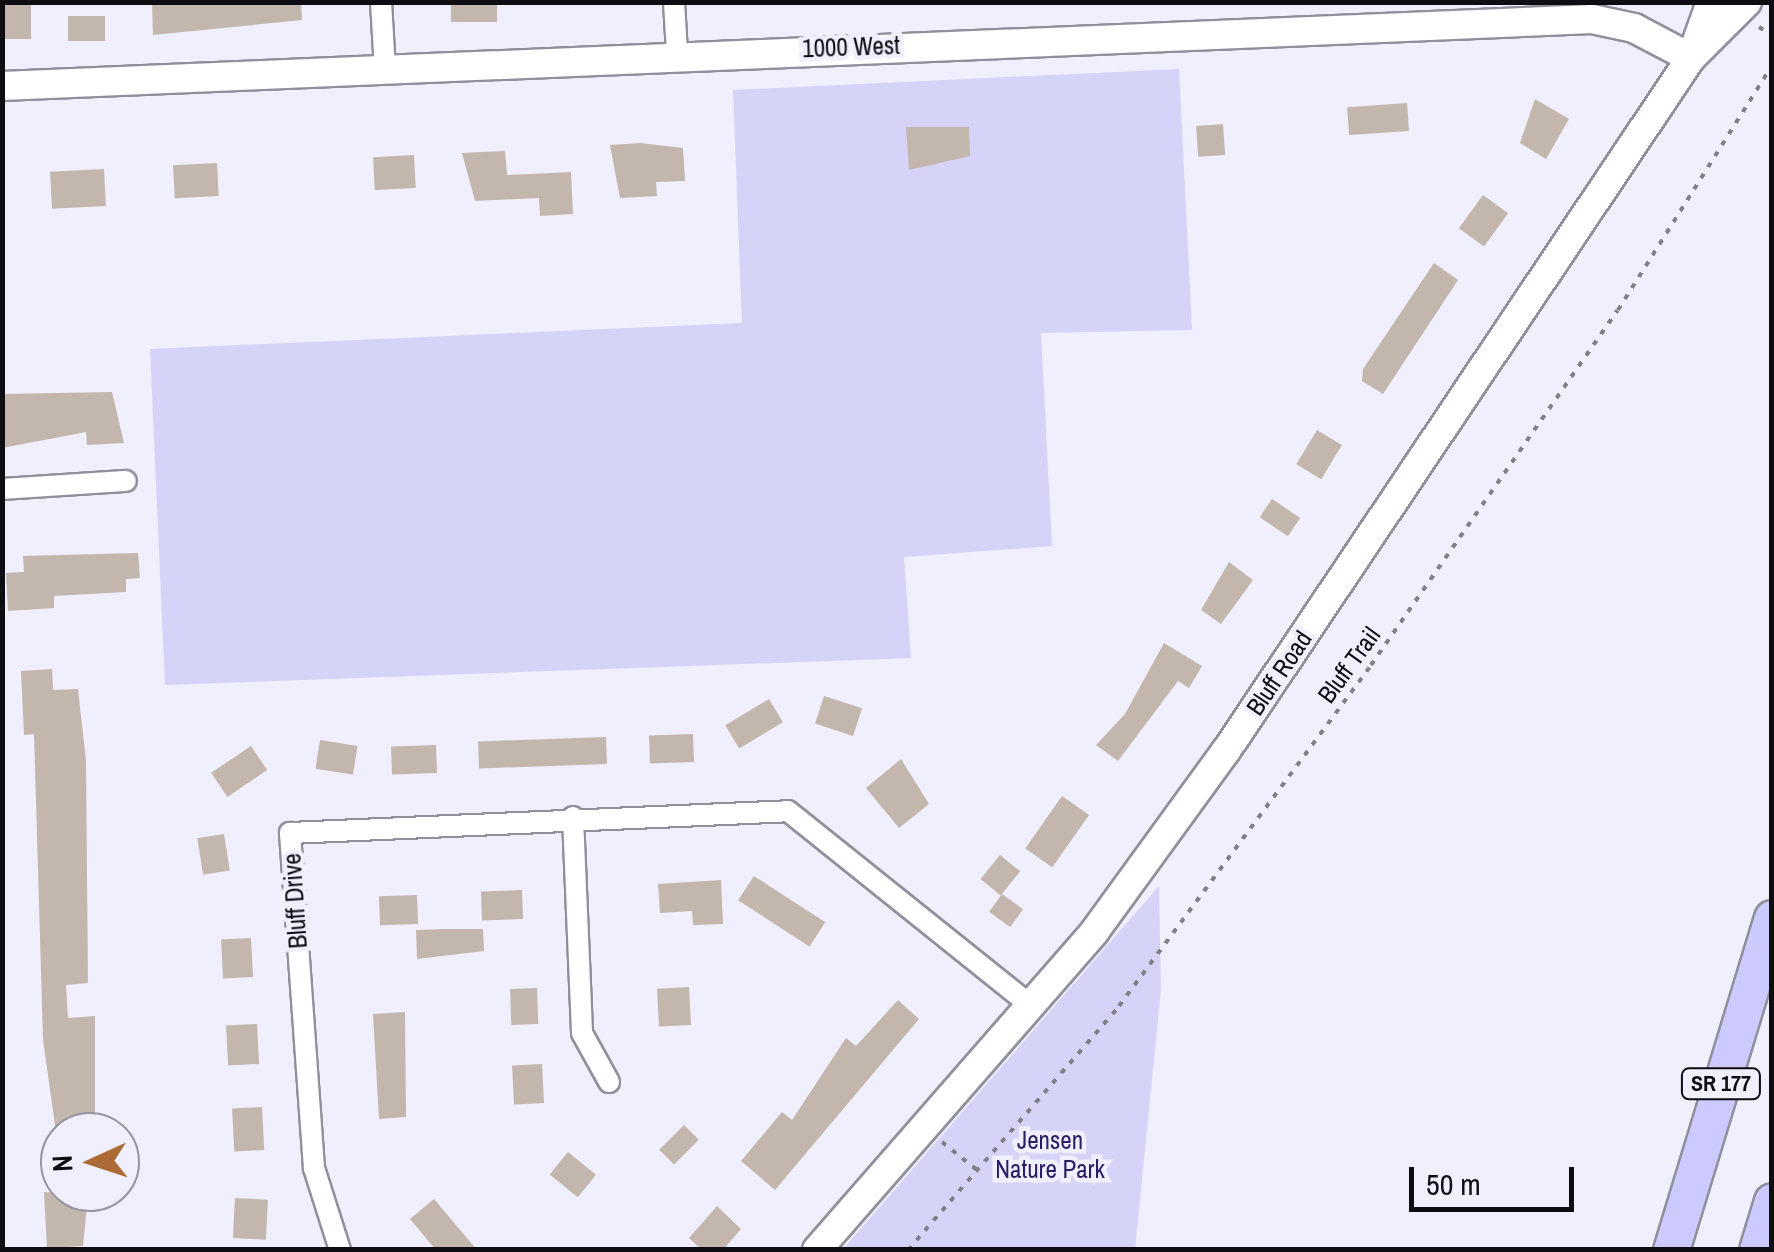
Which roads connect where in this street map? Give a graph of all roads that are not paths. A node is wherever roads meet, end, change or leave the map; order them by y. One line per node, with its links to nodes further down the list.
1 (381, 2): 7 (street)
2 (674, 2): 5 (street)
3 (1711, 2): 6 (main road, Bluff Road)
4 (1747, 2): 6 (main road, Bluff Road)
5 (676, 54): 6 (main road, 1000 West); 7 (main road, 1000 West)
6 (1691, 58): 13 (main road, Bluff Road)
7 (385, 69): 8 (main road, 1000 West)
8 (2, 86)
9 (126, 481): 10 (street)
10 (2, 489)
11 (573, 818): 13 (street, Bluff Drive); 14 (street); 16 (street, Bluff Drive)
12 (1772, 918): 18 (highway, SR 177)
13 (1030, 1006): 17 (main road, Bluff Road)
14 (609, 1082)
15 (1772, 1201): 19 (highway)
16 (340, 1250)
17 (818, 1250)
18 (1671, 1250)
19 (1757, 1250)

